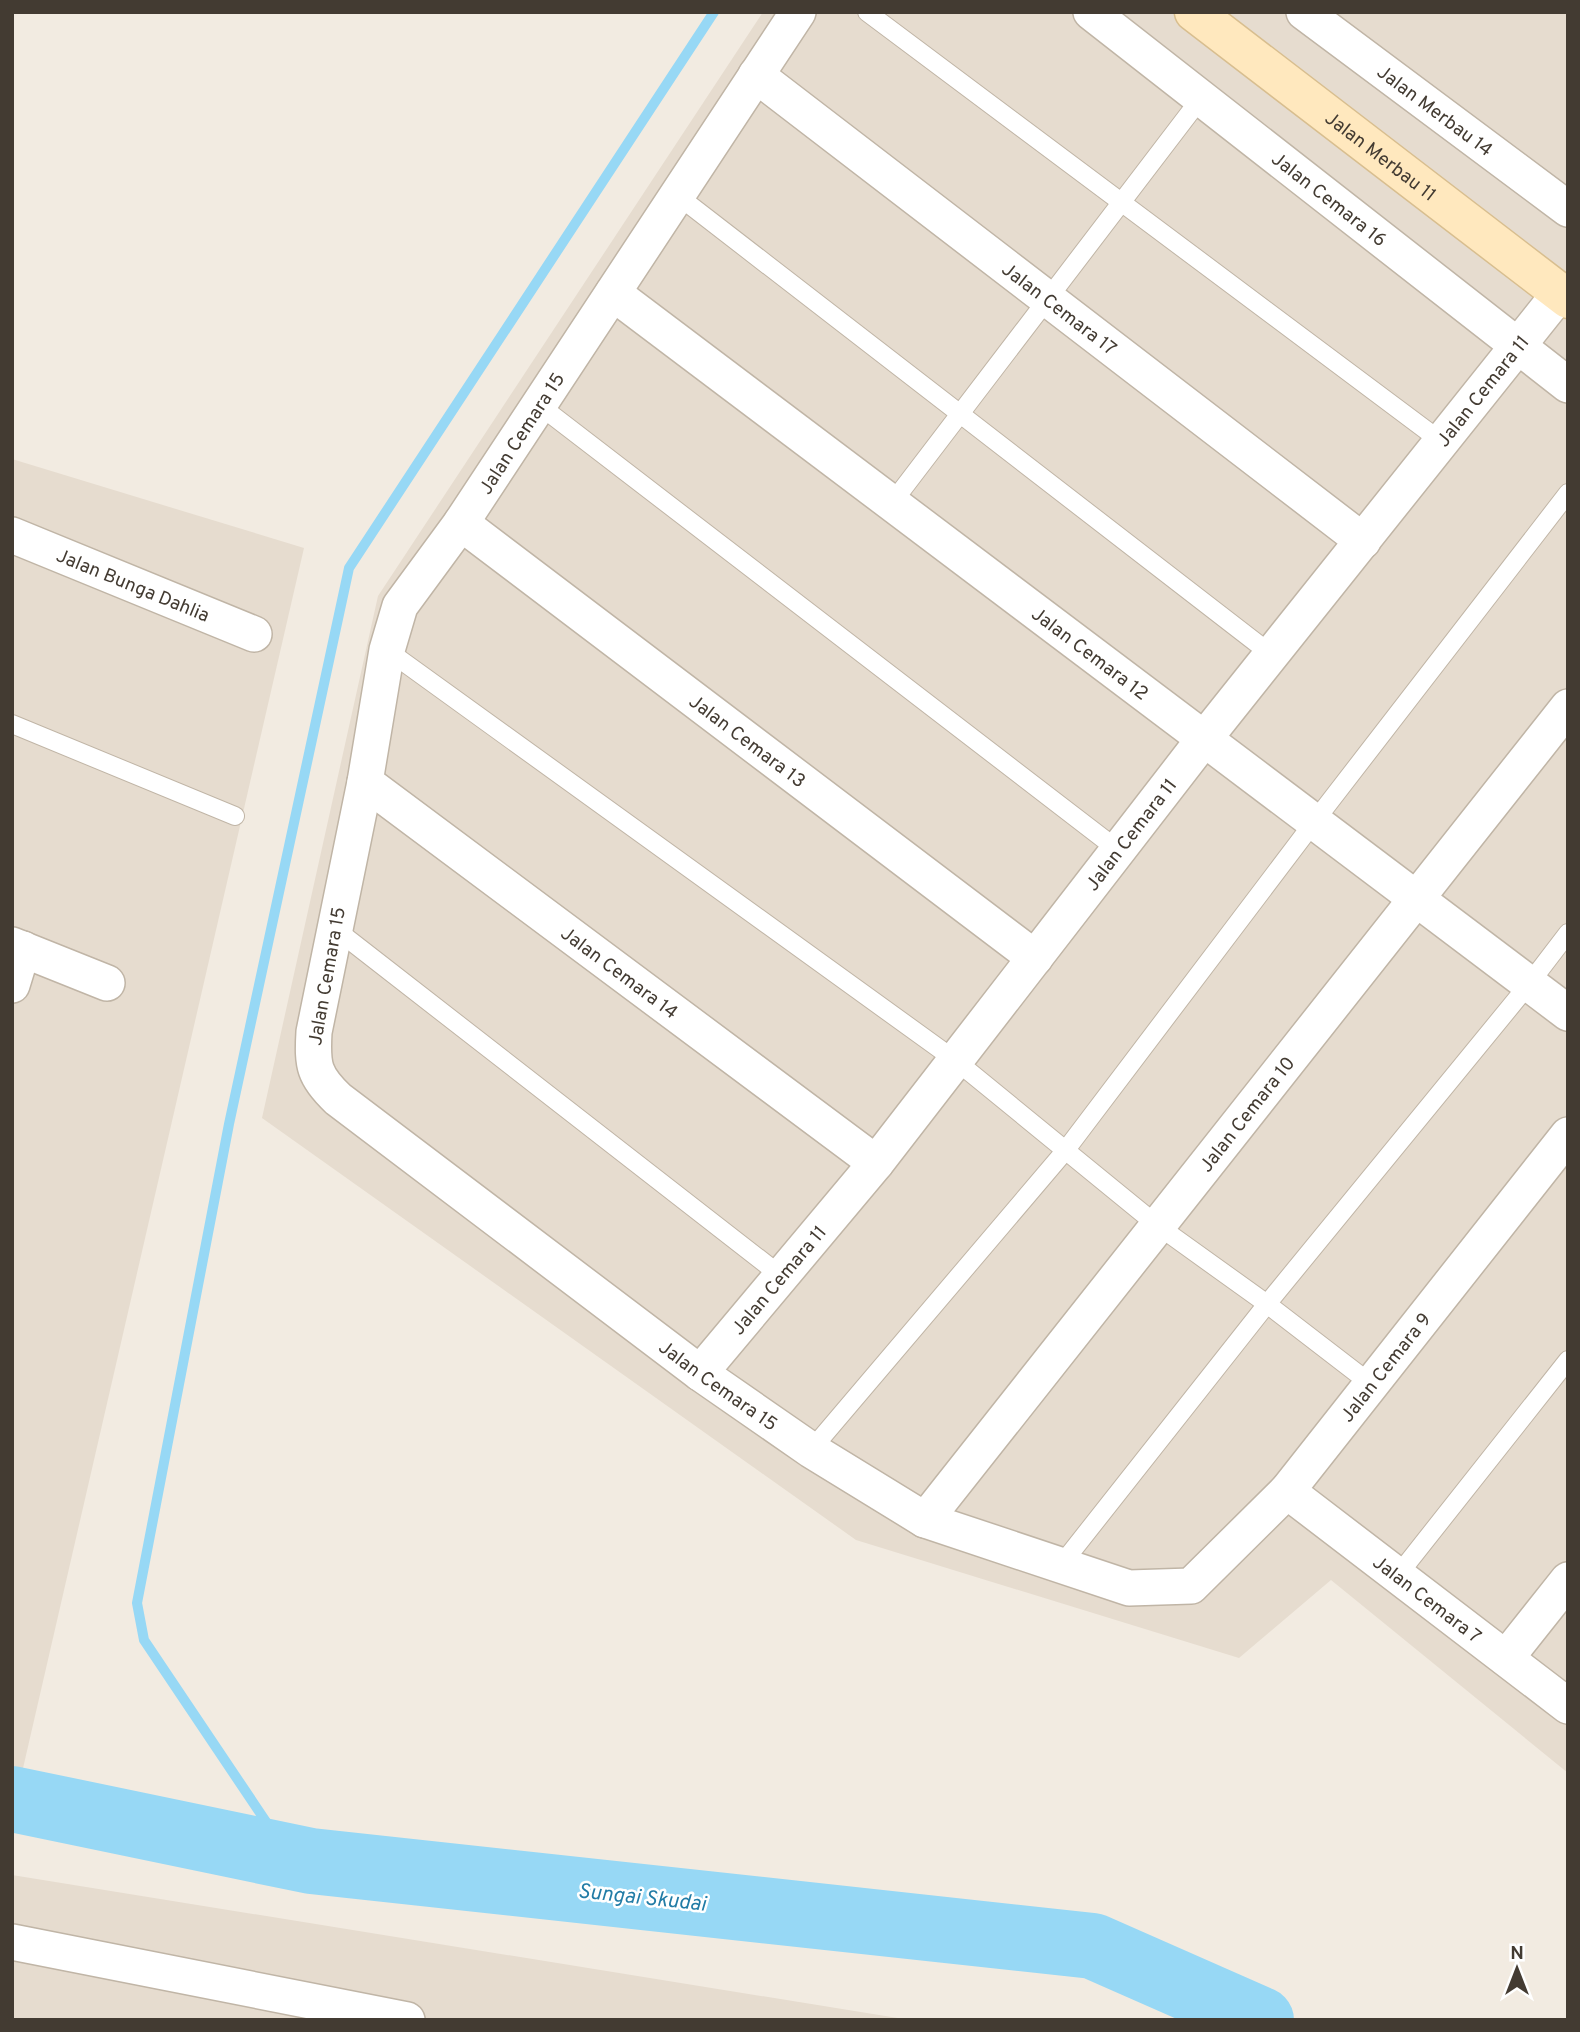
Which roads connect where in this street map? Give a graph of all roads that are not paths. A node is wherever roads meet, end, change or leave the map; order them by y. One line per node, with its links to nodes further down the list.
1 (798, 12): 6 (street, Jalan Cemara 15)
2 (867, 12): 9 (lane)
3 (1091, 12): 7 (street, Jalan Cemara 16)
4 (1194, 12): 12 (street, Jalan Merbau 11)
5 (1304, 12): 10 (street, Jalan Merbau 14)
6 (756, 75): 8 (street, Jalan Cemara 15); 13 (street, Jalan Cemara 17)
7 (1201, 99): 9 (lane); 14 (street, Jalan Cemara 16)
8 (677, 195): 11 (street, Jalan Cemara 15); 17 (lane)
9 (1121, 203): 13 (lane); 18 (lane)
10 (1568, 209)
11 (613, 293): 16 (street, Jalan Cemara 15); 20 (street, Jalan Cemara 12)
12 (1564, 296): 14 (street, Jalan Cemara 11)
13 (1048, 299): 17 (lane); 23 (street, Jalan Cemara 17)
14 (1518, 347): 15 (street, Jalan Cemara 16); 18 (street, Jalan Cemara 11)
15 (1568, 386)
16 (539, 405): 21 (street, Jalan Cemara 15); 33 (lane)
17 (960, 414): 20 (lane); 26 (lane)
18 (1442, 443): 23 (street, Jalan Cemara 11)
19 (1568, 493): 32 (lane)
20 (892, 503): 29 (street, Jalan Cemara 12)
21 (461, 523): 25 (street, Jalan Cemara 15); 38 (street, Jalan Cemara 13)
22 (12, 535): 24 (street, Jalan Bunga Dahlia)
23 (1363, 541): 26 (street, Jalan Cemara 11)
24 (254, 634)
25 (387, 649): 30 (street, Jalan Cemara 15); 43 (lane)
26 (1272, 655): 29 (street, Jalan Cemara 11)
27 (1568, 707): 34 (street, Jalan Cemara 10)
28 (12, 724): 31 (lane)
29 (1204, 739): 32 (street, Jalan Cemara 12); 33 (street, Jalan Cemara 11)
30 (365, 782): 35 (street, Jalan Cemara 15); 46 (street, Jalan Cemara 14)
31 (235, 816)
32 (1314, 822): 34 (street, Jalan Cemara 12); 45 (lane)
33 (1118, 850): 38 (street, Jalan Cemara 11)
34 (1416, 898): 40 (street, Jalan Cemara 12); 47 (street, Jalan Cemara 10)
35 (334, 928): 48 (lane); 51 (street, Jalan Cemara 15)
36 (1568, 933): 40 (lane)
37 (18, 947): 39 (street); 41 (street)
38 (1035, 958): 43 (street, Jalan Cemara 11)
39 (107, 983)
40 (1529, 984): 42 (street, Jalan Cemara 12); 49 (lane)
41 (12, 985)
42 (1568, 1013)
43 (956, 1060): 45 (lane); 46 (street, Jalan Cemara 11)
44 (1568, 1135): 52 (street, Jalan Cemara 9)
45 (1065, 1151): 47 (lane); 53 (lane)
46 (876, 1163): 48 (street, Jalan Cemara 11)
47 (1157, 1226): 49 (lane); 55 (street, Jalan Cemara 10)
48 (780, 1275): 51 (street, Jalan Cemara 11)
49 (1267, 1304): 52 (lane); 56 (lane)
50 (1568, 1360): 57 (lane)
51 (700, 1373): 53 (street, Jalan Cemara 15)
52 (1371, 1384): 54 (street, Jalan Cemara 9)
53 (811, 1450): 55 (street, Jalan Cemara 15)
54 (1287, 1491): 57 (street, Jalan Cemara 7); 59 (street, Jalan Cemara 9)
55 (925, 1520): 56 (street, Jalan Cemara 15)
56 (1061, 1565): 59 (street, Jalan Cemara 15)
57 (1398, 1575): 60 (street, Jalan Cemara 7)
58 (1568, 1580): 60 (street)
59 (1191, 1586)
60 (1506, 1658): 61 (street, Jalan Cemara 7)
61 (1568, 1706)
62 (14, 1947): 63 (street)
63 (407, 2020)

